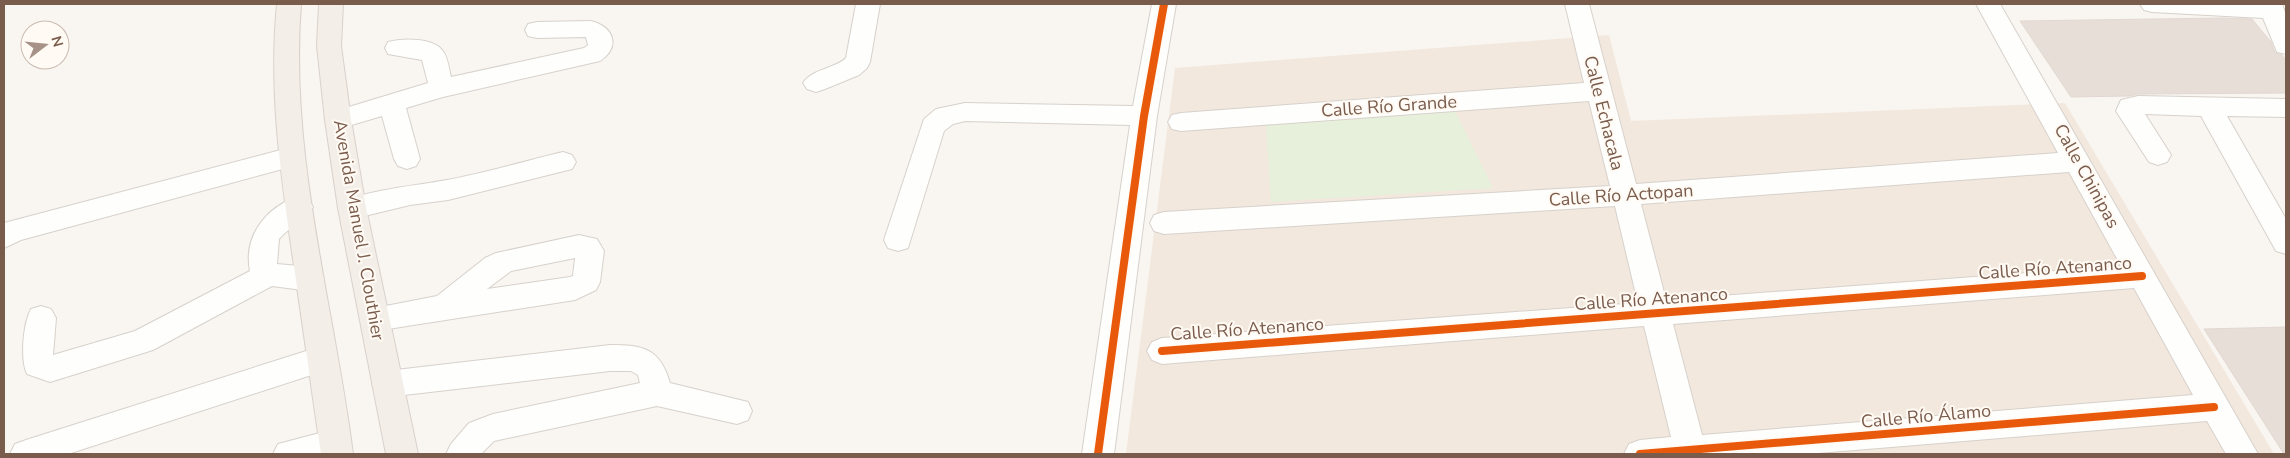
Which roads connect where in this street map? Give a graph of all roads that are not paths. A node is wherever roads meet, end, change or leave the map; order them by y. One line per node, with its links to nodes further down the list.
1 (289, 4): 22 (main road)
2 (331, 4): 19 (main road, Avenida Manuel J. Clouthier)
3 (868, 4): 12 (street)
4 (1164, 4): 18 (street)
5 (1577, 4): 14 (street, Calle Echacala)
6 (1988, 4): 24 (street, Calle Chinipas)
7 (2152, 4): 8 (street)
8 (2260, 7): 10 (street)
9 (537, 30): 13 (street)
10 (2286, 46)
11 (397, 48): 13 (street)
12 (816, 83)
13 (442, 88): 15 (street)
14 (1598, 91): 20 (street, Calle Río Grande); 26 (street, Calle Echacala)
15 (392, 104): 19 (street); 23 (street)
16 (2208, 106): 17 (street); 21 (street); 32 (street)
17 (2286, 108)
18 (1144, 116): 31 (street); 52 (street)
19 (338, 120): 28 (main road, Avenida Manuel J. Clouthier)
20 (1181, 122)
21 (2158, 155)
22 (292, 158): 27 (main road); 30 (street)
23 (407, 159)
24 (2078, 161): 26 (street, Calle Río Actopan); 34 (street, Calle Chinipas)
25 (563, 162): 28 (street)
26 (1626, 195): 29 (street, Calle Río Actopan); 37 (street, Calle Echacala)
27 (299, 207): 33 (street); 35 (main road)
28 (352, 208): 39 (main road, Avenida Manuel J. Clouthier)
29 (1164, 223)
30 (4, 237)
31 (898, 240)
32 (2286, 243)
33 (270, 274): 35 (street); 38 (street)
34 (2142, 276): 37 (street, Calle Río Atenanco); 44 (street, Calle Chinipas)
35 (310, 279): 41 (main road)
36 (444, 306): 39 (street)
37 (1656, 314): 40 (street, Calle Río Atenanco); 47 (street, Calle Echacala)
38 (41, 318)
39 (375, 319): 42 (main road, Avenida Manuel J. Clouthier)
40 (1162, 350)
41 (322, 358): 46 (main road); 48 (street)
42 (388, 384): 43 (street); 50 (main road, Avenida Manuel J. Clouthier)
43 (657, 394): 45 (street); 51 (street)
44 (2214, 407): 47 (street, Calle Río Álamo); 54 (street, Calle Chinipas)
45 (737, 411)
46 (336, 449): 49 (street)
47 (1690, 452): 53 (street, Calle Río Álamo)
48 (26, 454)
49 (289, 454)
50 (402, 454)
51 (462, 454)
52 (1098, 454)
53 (1640, 454)
54 (2242, 454)

